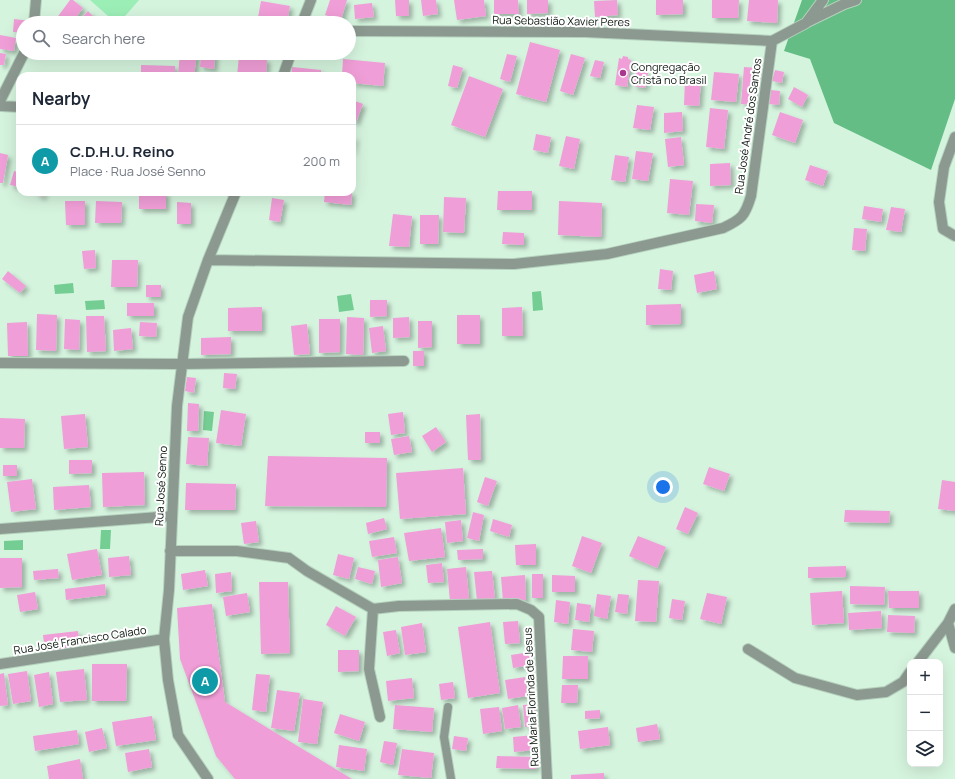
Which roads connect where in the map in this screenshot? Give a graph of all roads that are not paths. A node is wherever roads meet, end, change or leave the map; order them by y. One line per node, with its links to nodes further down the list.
1 (36, 0): 5 (street)
2 (310, 0): 6 (street)
3 (822, 0): 7 (street)
4 (856, 0): 7 (street)
5 (35, 16)
6 (304, 16)
7 (806, 22): 9 (street)
8 (356, 31): 9 (street, Rua Sebastião Xavier Peres)
9 (772, 41): 19 (street, Rua José André dos Santos)
10 (20, 60): 13 (street)
11 (289, 60): 12 (street)
12 (284, 72)
13 (0, 101)
14 (0, 106): 15 (street)
15 (16, 107)
16 (955, 137): 18 (street)
17 (234, 196): 19 (street, Rua José Senno)
18 (955, 236)
19 (208, 260): 22 (street, Rua José Senno)
20 (404, 361): 22 (street)
21 (0, 363): 22 (street)
22 (182, 364): 23 (street, Rua José Senno)
23 (172, 516): 24 (street); 25 (street, Rua José Senno)
24 (0, 529)
25 (170, 551): 26 (street); 29 (street, Rua José Senno)
26 (373, 609): 36 (street); 39 (street, Rua Maria Florinda de Jesus)
27 (955, 609): 28 (street)
28 (948, 623): 31 (street); 32 (street)
29 (164, 639): 33 (street, Rua José Francisco Calado); 37 (street, Rua José Senno)
30 (748, 648): 34 (street)
31 (955, 648)
32 (920, 659)
33 (0, 664)
34 (907, 676)
35 (448, 708): 38 (lane)
36 (380, 717)
37 (208, 779)
38 (451, 779)
39 (547, 779)

